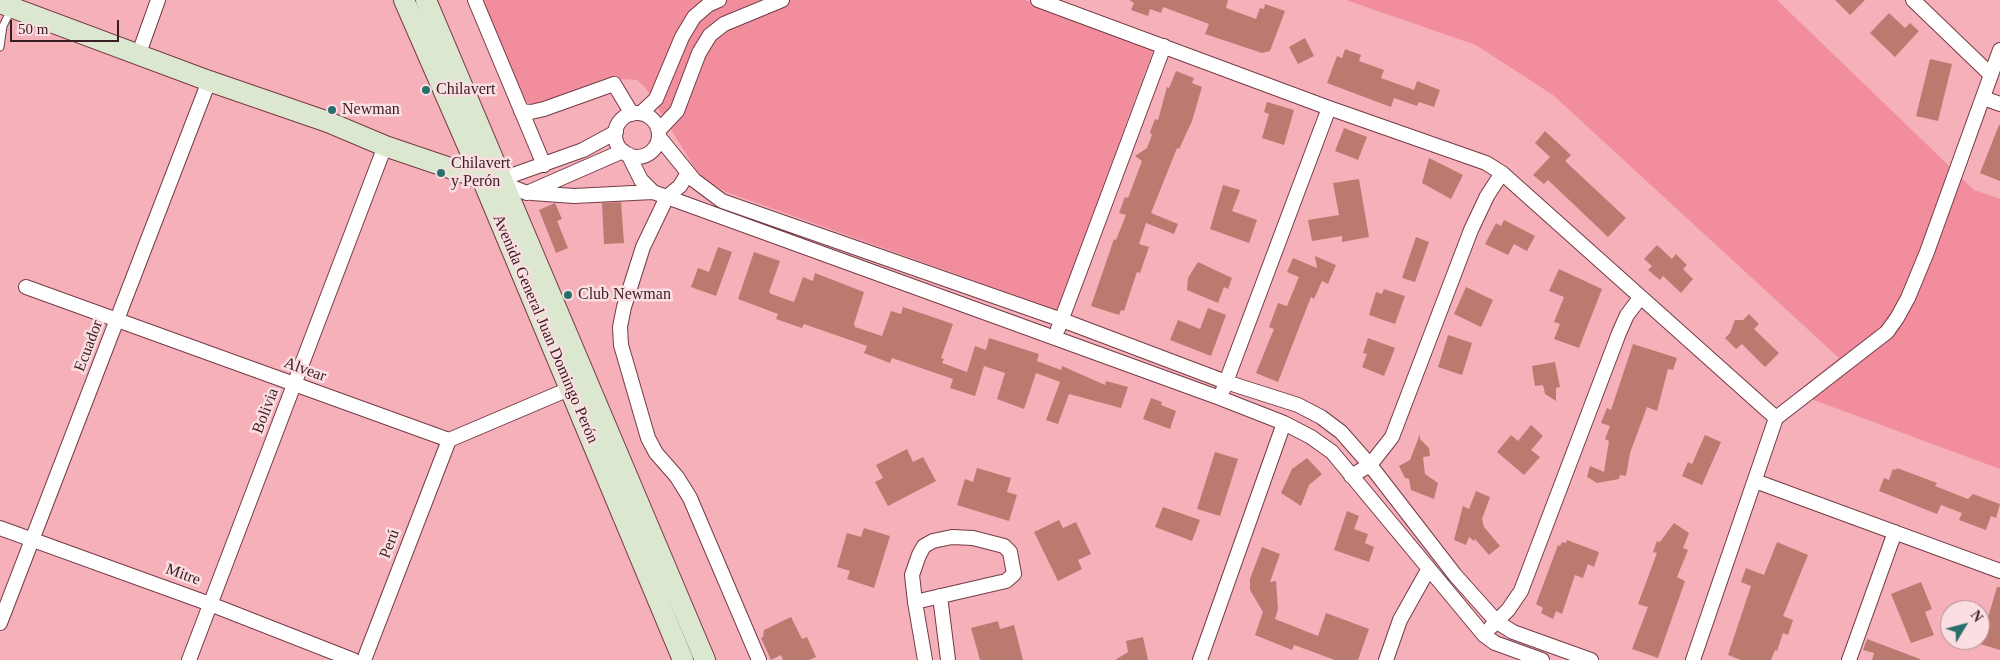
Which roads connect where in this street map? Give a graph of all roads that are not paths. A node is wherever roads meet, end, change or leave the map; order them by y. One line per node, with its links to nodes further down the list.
1 (158, 0): 13 (street)
2 (404, 0): 28 (main road, Avenida General Juan Domingo Perón)
3 (426, 0): 29 (main road, Avenida General Juan Domingo Perón)
4 (474, 0): 19 (street)
5 (720, 0): 20 (street)
6 (782, 0): 22 (street)
7 (1038, 0): 10 (street)
8 (1913, 0): 14 (street)
9 (6, 6): 11 (lane); 13 (main road)
10 (1164, 46): 18 (street); 35 (street)
11 (0, 47)
12 (2000, 50): 14 (street)
13 (138, 56): 15 (main road)
14 (1991, 75): 16 (street)
15 (209, 82): 23 (main road); 34 (street, Ecuador)
16 (1983, 98): 17 (street); 41 (street)
17 (2000, 104)
18 (1329, 108): 27 (street); 37 (street)
19 (521, 111): 20 (street); 25 (street)
20 (636, 113): 21 (street); 22 (street)
21 (616, 132): 24 (street); 25 (street)
22 (659, 133): 24 (street); 26 (street)
23 (384, 146): 28 (main road); 38 (street, Bolivia)
24 (625, 153): 30 (street); 31 (street)
25 (544, 165): 29 (street)
26 (688, 173): 31 (street); 35 (street)
27 (1502, 173): 33 (street); 44 (street)
28 (483, 181): 29 (main road); 39 (main road, Avenida General Juan Domingo Perón)
29 (504, 184): 30 (street); 62 (main road, Avenida General Juan Domingo Perón)
30 (527, 193): 31 (street)
31 (660, 194): 36 (street); 63 (street)
32 (26, 287): 34 (street, Alvear)
33 (1640, 298): 41 (street); 55 (street)
34 (118, 320): 38 (street, Alvear); 49 (street, Ecuador)
35 (1062, 320): 36 (street); 37 (street)
36 (1055, 338): 40 (street)
37 (1226, 382): 40 (street); 44 (street)
38 (295, 385): 43 (street, Alvear); 54 (street, Bolivia)
39 (569, 389): 43 (street); 61 (main road, Avenida General Juan Domingo Perón)
40 (1220, 398): 42 (street)
41 (1776, 418): 46 (street)
42 (1284, 423): 45 (street); 66 (street)
43 (449, 440): 60 (street, Perú)
44 (1370, 465): 45 (street); 55 (street)
45 (1351, 476): 50 (street)
46 (1755, 481): 48 (street); 70 (street)
47 (0, 528): 49 (street, Mitre)
48 (1895, 532): 51 (street); 71 (street)
49 (32, 539): 54 (street, Mitre); 56 (street, Ecuador)
50 (1428, 570): 57 (street); 67 (street)
51 (2000, 571)
52 (940, 596): 53 (street); 53 (street); 65 (street)
53 (915, 602): 64 (street)
54 (210, 604): 58 (street, Bolivia); 59 (street, Mitre)
55 (1497, 622): 57 (street); 69 (street)
56 (0, 623)
57 (1484, 635): 68 (street)
58 (189, 660)
59 (353, 660)
60 (364, 660)
61 (683, 660)
62 (705, 660)
63 (759, 660)
64 (925, 660)
65 (948, 660)
66 (1200, 660)
67 (1386, 660)
68 (1542, 660)
69 (1591, 660)
70 (1693, 660)
71 (1849, 660)

